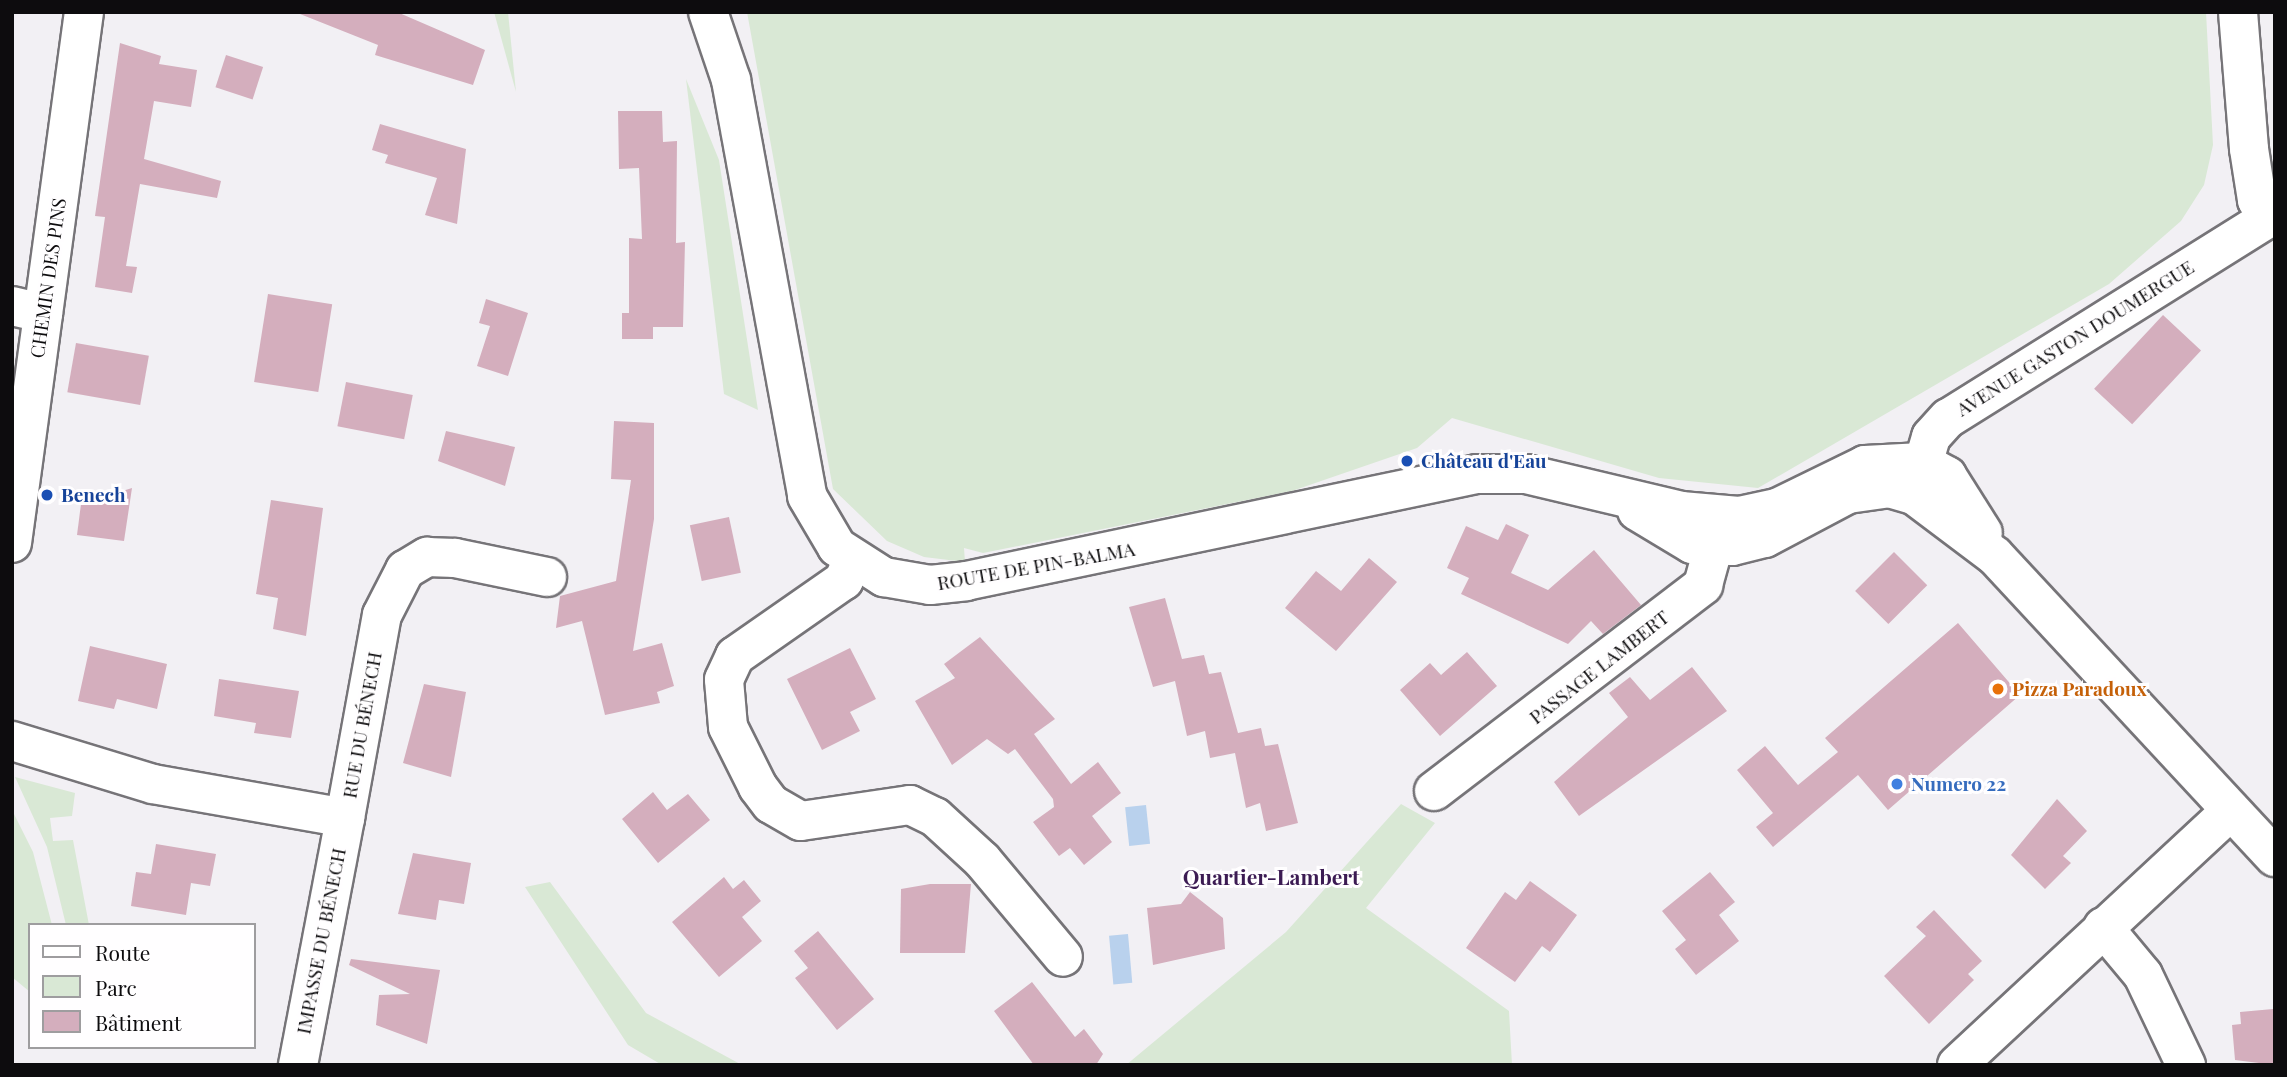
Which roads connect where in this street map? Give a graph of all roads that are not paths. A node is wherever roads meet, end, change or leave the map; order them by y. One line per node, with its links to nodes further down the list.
1 (84, 12): 5 (street, CHEMIN DES PINS)
2 (708, 12): 9 (street, ROUTE DE PIN-BALMA)
3 (2238, 12): 4 (street)
4 (2271, 216): 6 (street, AVENUE GASTON DOUMERGUE)
5 (28, 310): 8 (street, CHEMIN DES PINS)
6 (1918, 479): 7 (street, ROUTE DE PIN-BALMA); 13 (street)
7 (1720, 531): 9 (street, ROUTE DE PIN-BALMA); 12 (street, PASSAGE LAMBERT)
8 (12, 544)
9 (852, 560): 17 (street)
10 (547, 577): 14 (street, RUE DU BÉNECH)
11 (12, 741): 14 (street, RUE DU BÉNECH)
12 (1434, 791)
13 (2230, 811): 15 (street); 16 (street)
14 (345, 818): 18 (street, IMPASSE DU BÉNECH)
15 (2275, 858)
16 (2103, 927): 19 (street); 20 (street)
17 (1063, 957)
18 (298, 1065)
19 (1956, 1065)
20 (2186, 1065)

